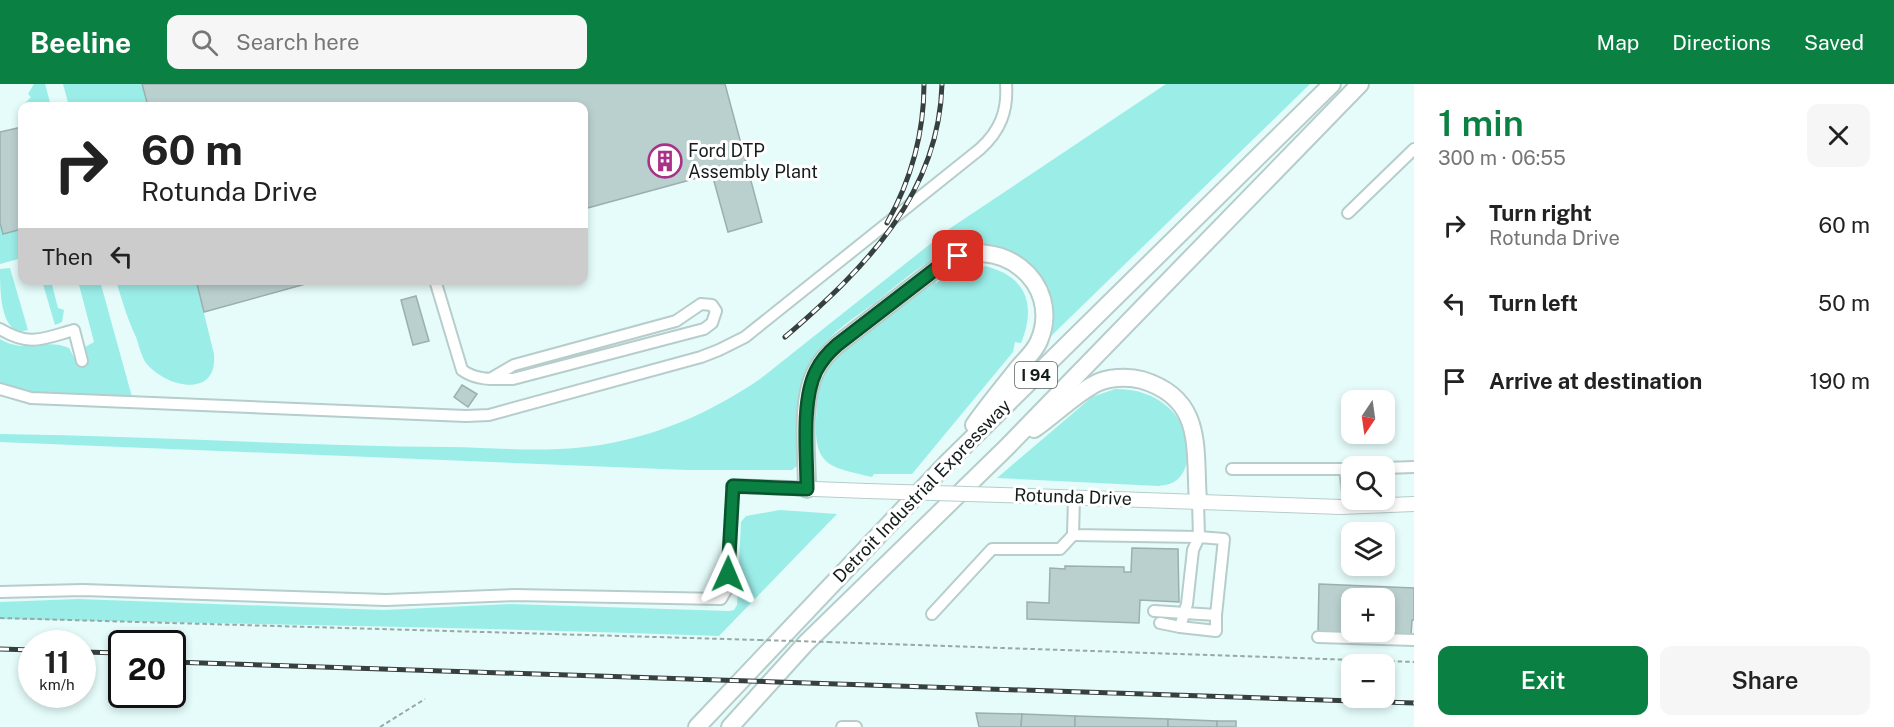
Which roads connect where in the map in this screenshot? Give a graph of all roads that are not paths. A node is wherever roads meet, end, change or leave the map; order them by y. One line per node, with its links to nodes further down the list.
1 (1006, 84): 10 (lane)
2 (1332, 84): 12 (highway, Detroit Industrial Expressway / I 94)
3 (1360, 84): 11 (highway, Detroit Industrial Expressway / I 94)
4 (1414, 149): 5 (lane)
5 (1348, 213)
6 (436, 285): 9 (lane)
7 (0, 329): 8 (lane)
8 (82, 361)
9 (490, 379): 9 (lane)
10 (0, 389)
11 (1006, 448): 20 (highway); 36 (highway, Detroit Industrial Expressway / I 94)
12 (947, 463): 18 (highway); 35 (highway, Detroit Industrial Expressway / I 94)
13 (1414, 467): 14 (lane)
14 (1395, 468)
15 (1232, 469): 16 (lane)
16 (1341, 470)
17 (733, 486): 18 (main road, Rotunda Drive); 26 (lane)
18 (807, 489): 19 (main road, Rotunda Drive, bridge)
19 (1074, 497): 20 (main road, Rotunda Drive); 24 (lane)
20 (1198, 501): 23 (main road, Rotunda Drive); 25 (lane)
21 (1414, 504): 22 (main road, Rotunda Drive)
22 (1395, 505)
23 (1341, 507)
24 (1073, 535): 25 (lane); 29 (lane)
25 (1199, 537): 28 (lane); 30 (lane)
26 (0, 592)
27 (1154, 611): 28 (lane)
28 (1185, 613): 30 (lane); 32 (lane)
29 (932, 614)
30 (1216, 615): 32 (lane)
31 (1160, 623): 32 (lane)
32 (1180, 627)
33 (1318, 637): 34 (lane)
34 (1414, 640)
35 (697, 727)
36 (730, 727)
37 (842, 727): 38 (lane)
38 (856, 727)

